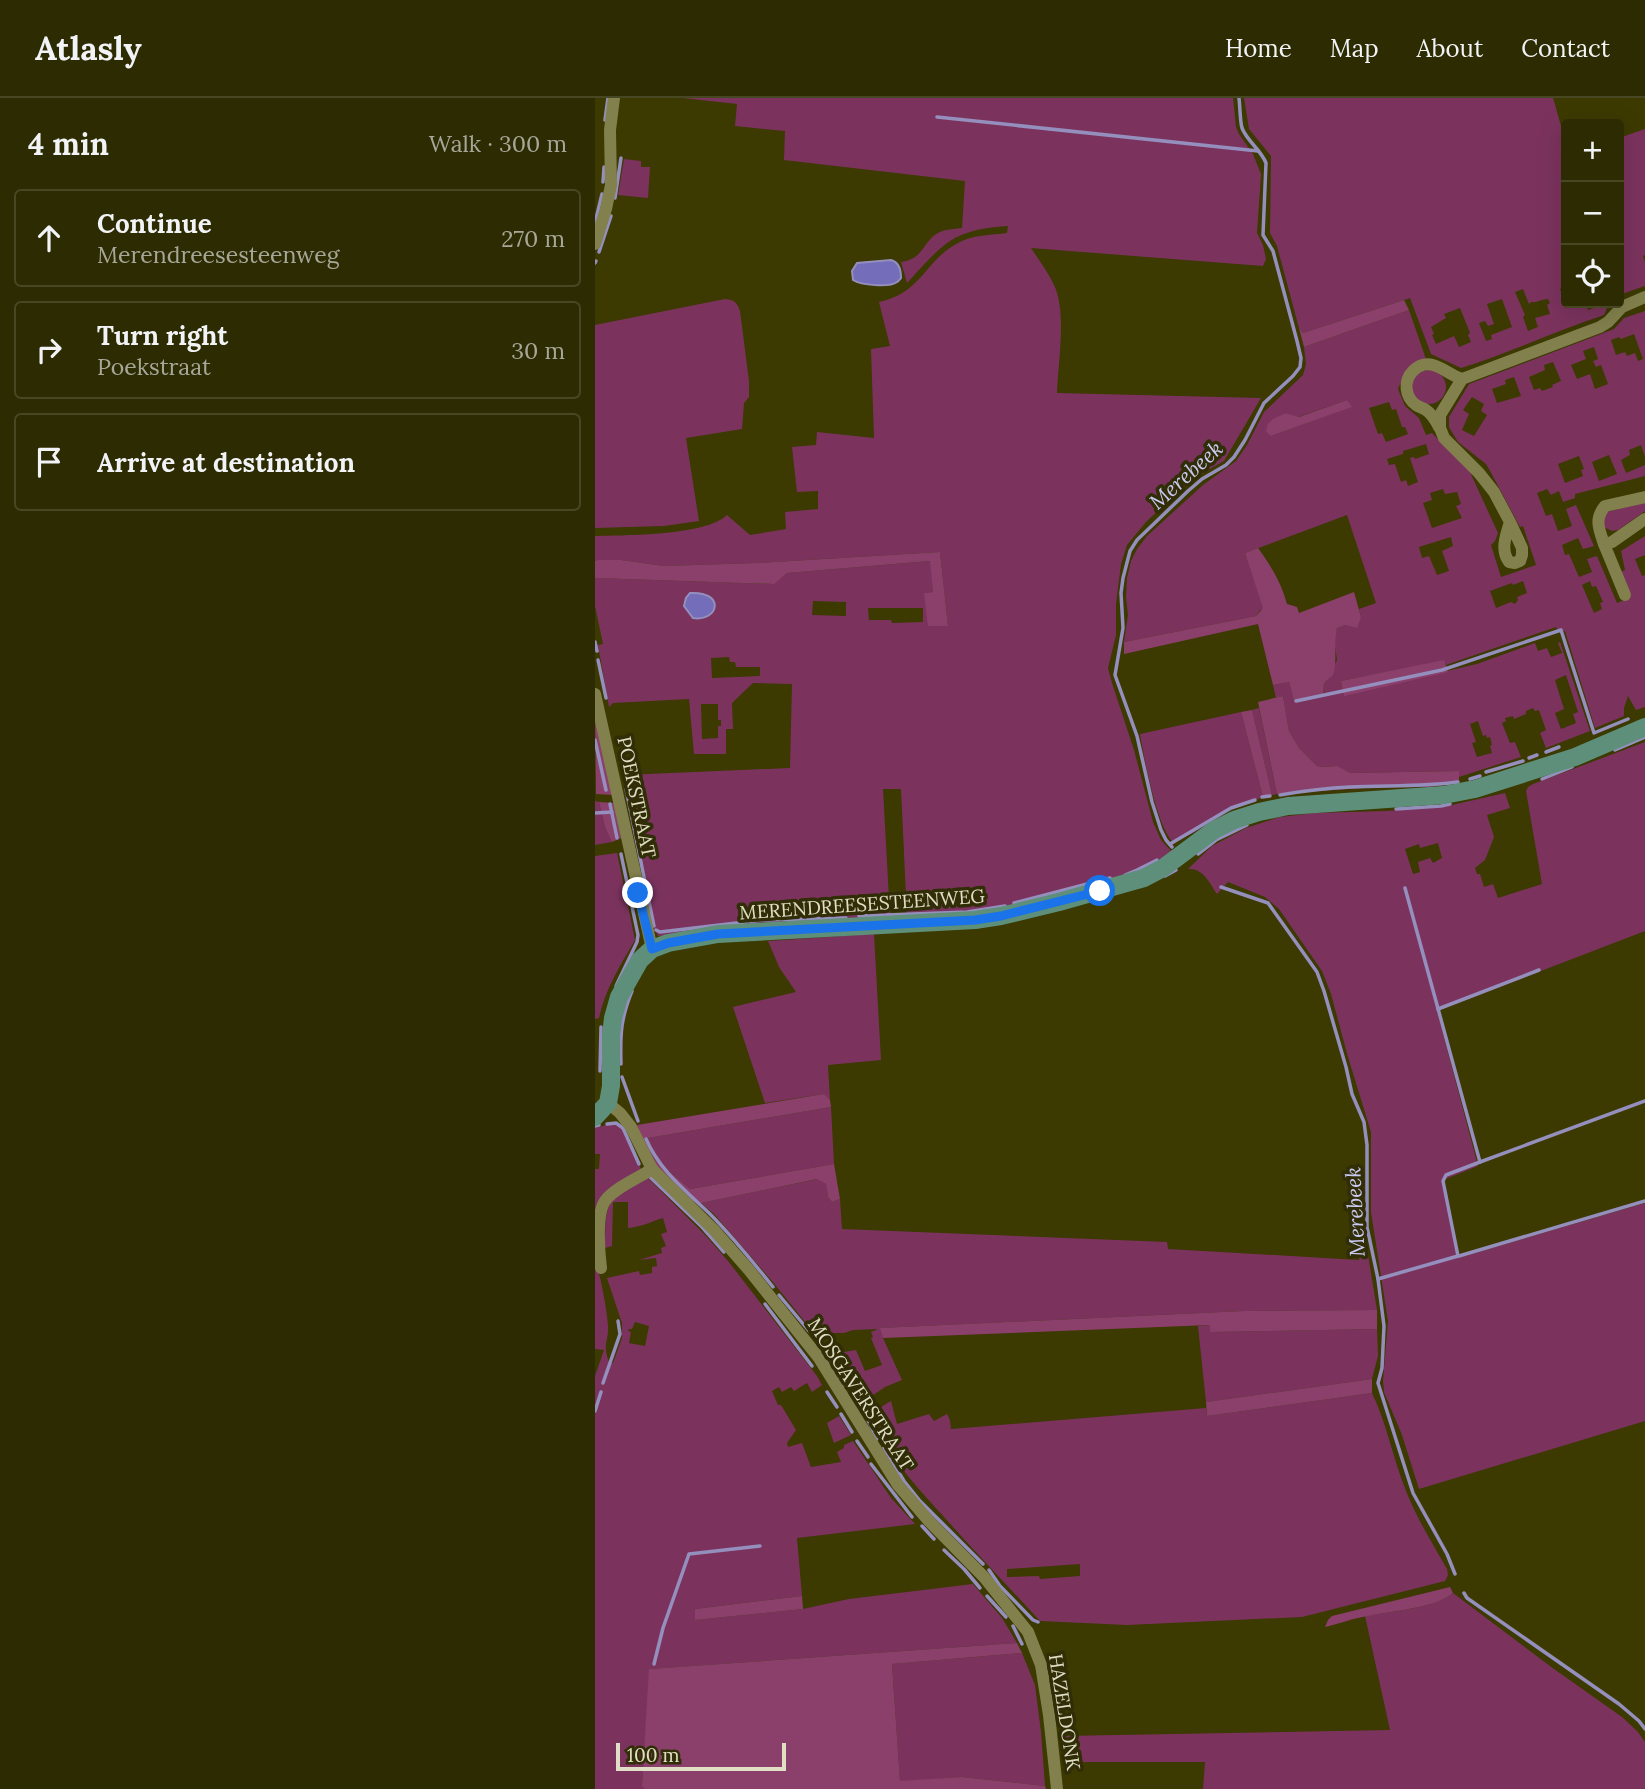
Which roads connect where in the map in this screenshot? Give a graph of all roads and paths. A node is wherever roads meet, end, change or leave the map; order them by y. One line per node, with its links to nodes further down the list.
1 (614, 98): 2 (street)
2 (595, 244)
3 (1645, 297): 4 (street)
4 (1462, 379): 5 (street); 5 (street)
5 (1440, 428): 8 (street)
6 (1645, 497): 9 (street)
7 (1645, 519): 9 (street)
8 (1510, 522)
9 (1604, 544): 10 (street)
10 (1625, 595)
11 (595, 694): 13 (street, POEKSTRAAT)
12 (1645, 727): 13 (main road, MERENDREESESTEENWEG)
13 (652, 949): 14 (main road)
14 (608, 1103): 15 (main road); 16 (street, MOSGAVERSTRAAT)
15 (595, 1116)
16 (652, 1169): 17 (street); 18 (street, MOSGAVERSTRAAT)
17 (601, 1268)
18 (1033, 1640): 19 (street, HAZELDONK)
19 (1057, 1789)

